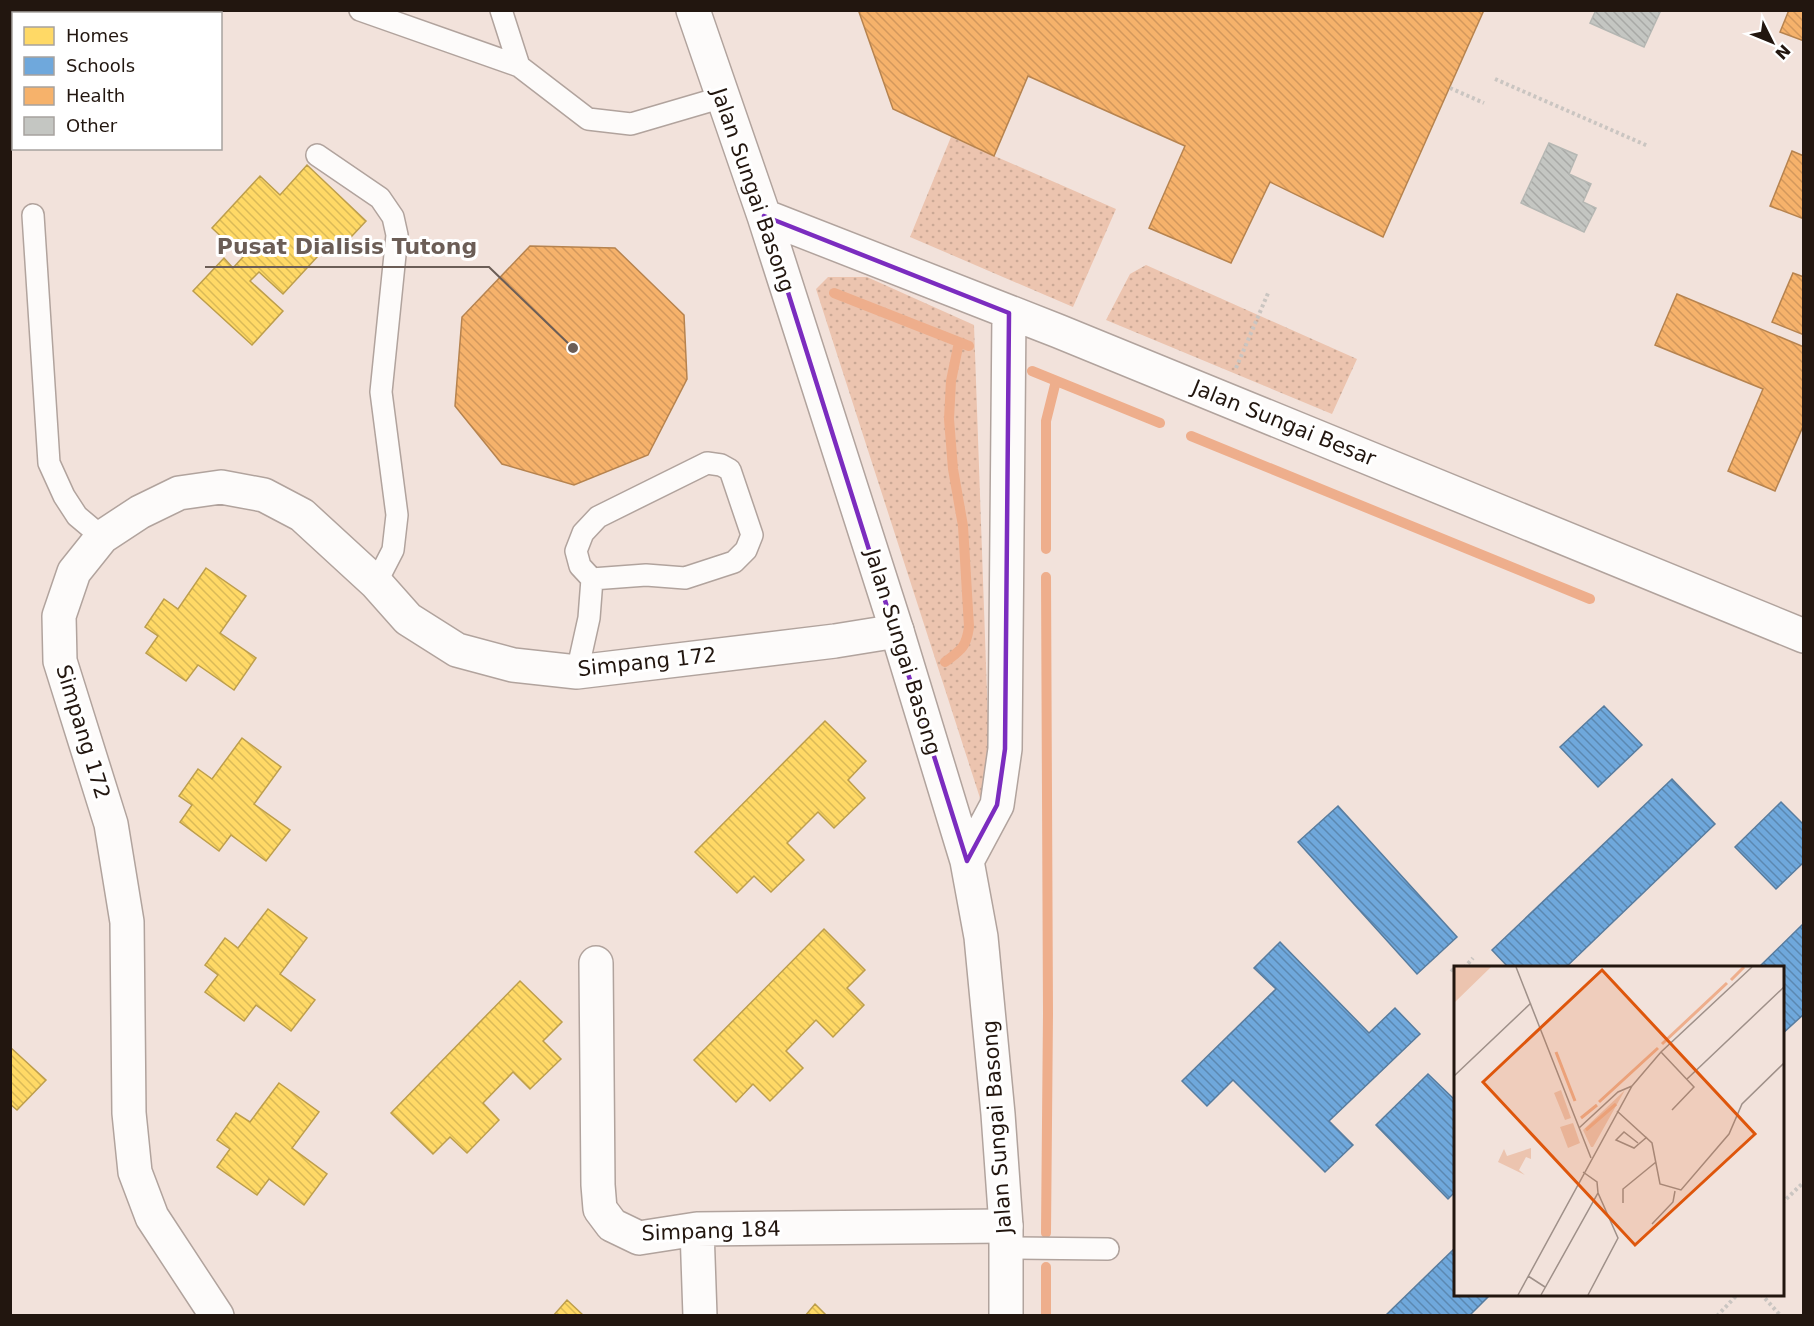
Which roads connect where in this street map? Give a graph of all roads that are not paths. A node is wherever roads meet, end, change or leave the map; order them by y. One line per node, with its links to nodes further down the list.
1 (360, 10): 4 (lane)
2 (501, 10): 4 (lane)
3 (693, 10): 5 (street, Jalan Sungai Basong)
4 (519, 66): 5 (lane)
5 (723, 97): 8 (street, Jalan Sungai Basong)
6 (317, 154): 12 (lane)
7 (33, 215): 10 (lane)
8 (764, 216): 9 (street, Jalan Sungai Besar); 13 (street, Jalan Sungai Basong)
9 (1009, 313): 14 (street, Jalan Sungai Besar); 16 (street)
10 (102, 537): 12 (street, Simpang 172); 21 (street, Simpang 172)
11 (592, 579): 11 (lane); 15 (lane)
12 (376, 583): 15 (street, Simpang 172)
13 (897, 631): 15 (street, Simpang 172); 16 (street, Jalan Sungai Basong)
14 (1803, 636)
15 (577, 672)
16 (967, 861): 19 (street, Jalan Sungai Basong)
17 (596, 963): 18 (street, Simpang 184)
18 (697, 1229): 19 (street, Simpang 184); 22 (street)
19 (1006, 1237): 20 (lane); 23 (street, Jalan Sungai Basong)
20 (1108, 1249)
21 (217, 1316)
22 (700, 1316)
23 (1006, 1316)

